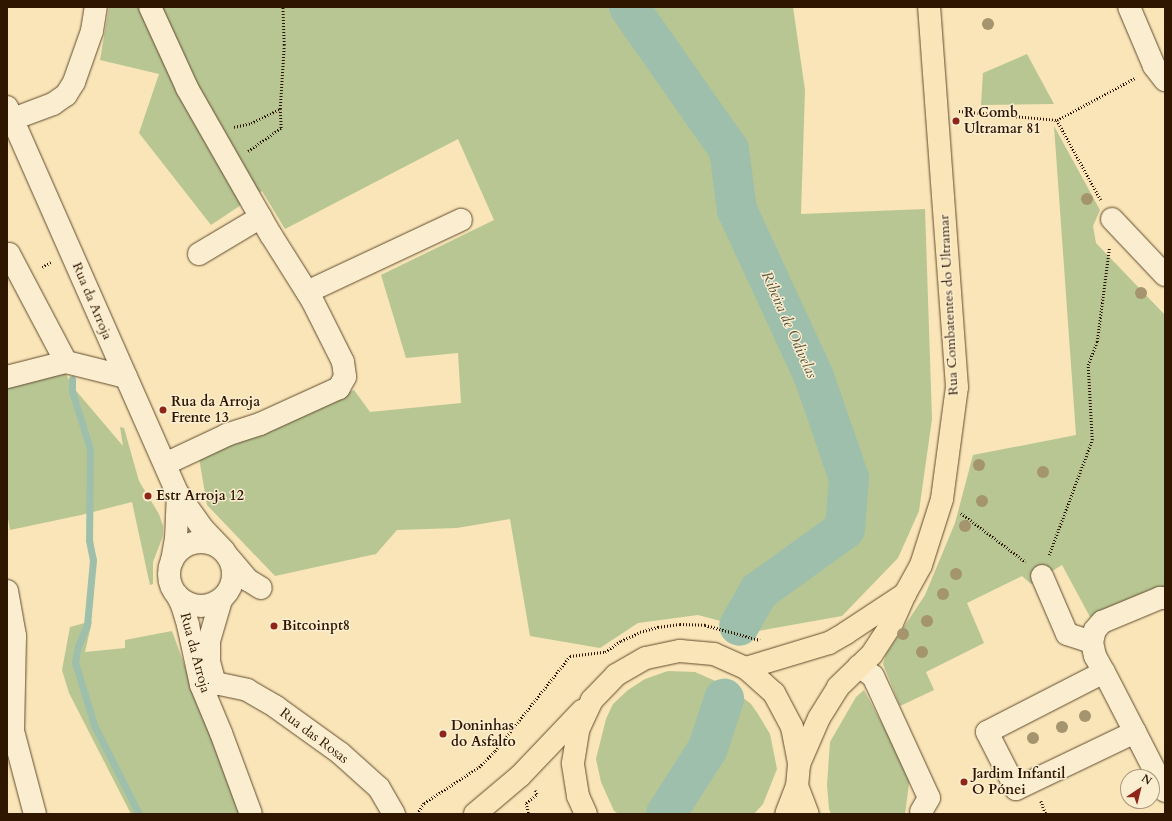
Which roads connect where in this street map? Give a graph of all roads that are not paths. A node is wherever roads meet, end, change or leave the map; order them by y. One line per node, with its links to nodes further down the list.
1 (96, 7): 6 (street)
2 (150, 7): 7 (street)
3 (929, 7): 23 (main road, Rua Combatentes do Ultramar)
4 (1129, 7): 5 (street)
5 (1165, 80)
6 (10, 113): 16 (street, Rua da Arroja)
7 (261, 217): 10 (street); 13 (street)
8 (1112, 219): 12 (street)
9 (461, 220): 13 (street)
10 (199, 254)
11 (7, 255): 14 (street)
12 (1165, 275)
13 (307, 292): 17 (street)
14 (66, 362): 15 (street); 16 (street)
15 (7, 377)
16 (126, 377): 17 (street, Rua da Arroja)
17 (164, 464): 18 (street, Rua da Arroja)
18 (178, 494): 19 (street, Rua da Arroja); 20 (street, Rua da Arroja)
19 (227, 556): 20 (street); 25 (street); 25 (street, Rua da Arroja)
20 (172, 561): 24 (street)
21 (1042, 576): 27 (street)
22 (7, 591): 39 (street)
23 (905, 594): 28 (main road, Rua Combatentes do Ultramar); 29 (main road, Rua Combatentes do Ultramar)
24 (177, 595): 25 (street); 34 (street, Rua da Arroja)
25 (225, 596): 31 (street, Rua da Arroja)
26 (1165, 598): 27 (street)
27 (1092, 642): 30 (street)
28 (859, 666): 35 (main road, Rua Combatentes do Ultramar); 38 (street)
29 (746, 668): 32 (main road); 35 (main road)
30 (1096, 676): 33 (street); 33 (street)
31 (215, 683): 34 (street, Rua da Arroja); 41 (street, Rua das Rosas)
32 (592, 700): 42 (main road); 43 (main road)
33 (1135, 732): 37 (street)
34 (221, 733): 40 (street, Rua da Arroja)
35 (799, 764): 36 (main road)
36 (796, 786): 44 (main road); 45 (main road)
37 (1165, 790)
38 (921, 812)
39 (36, 814)
40 (252, 814)
41 (394, 814)
42 (475, 814)
43 (586, 814)
44 (786, 814)
45 (808, 814)

